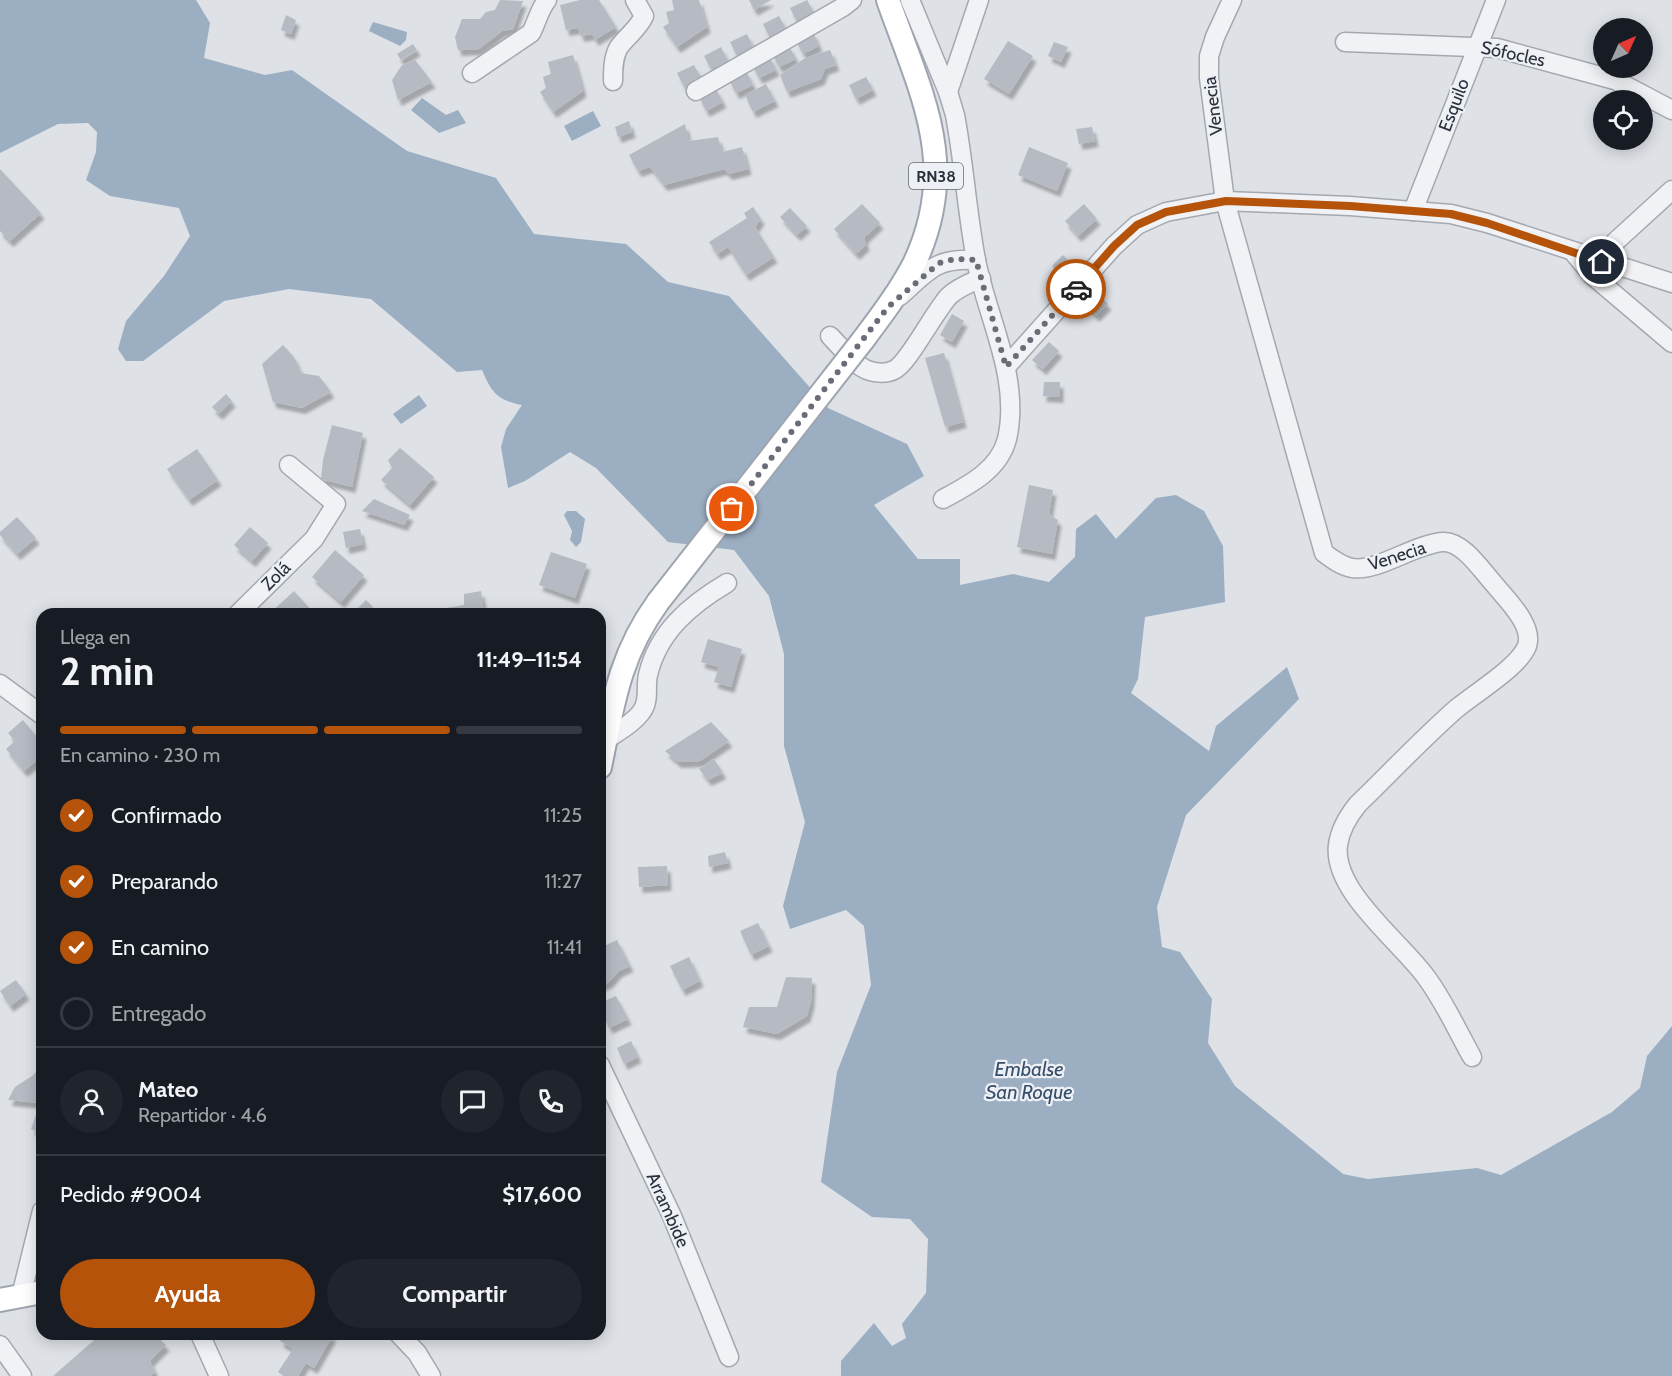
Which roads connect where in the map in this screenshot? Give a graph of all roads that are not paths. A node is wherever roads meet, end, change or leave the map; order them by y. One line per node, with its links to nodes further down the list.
1 (547, 0): 11 (street)
2 (635, 0): 12 (street)
3 (852, 0): 13 (street)
4 (888, 0): 24 (main road, RN38)
5 (910, 0): 14 (street)
6 (979, 0): 14 (street)
7 (1232, 0): 17 (street, Venecia)
8 (1496, 0): 10 (street, Esquilo)
9 (1345, 42): 10 (street, Sófocles)
10 (1477, 46): 15 (street, Sófocles); 18 (street, Esquilo)
11 (472, 73)
12 (613, 81)
13 (696, 91)
14 (948, 92): 20 (street)
15 (1672, 110)
16 (1672, 190): 21 (street)
17 (1226, 201): 18 (street); 27 (street); 35 (street, Venecia)
18 (1413, 211): 19 (street)
19 (1574, 252): 21 (street); 26 (street)
20 (976, 260): 22 (street); 24 (street)
21 (1602, 262): 23 (street)
22 (981, 278): 25 (street); 27 (street)
23 (1672, 283)
24 (888, 307): 34 (main road, RN38, bridge)
25 (830, 336)
26 (1672, 343)
27 (1006, 367): 29 (street)
28 (289, 465): 31 (street, Zolá)
29 (943, 499)
30 (727, 583): 34 (street)
31 (244, 608)
32 (0, 684): 33 (street)
33 (36, 711)
34 (606, 740)
35 (1472, 1057)
36 (606, 1078): 42 (street, Arrambide)
37 (36, 1235): 38 (street)
38 (21, 1296)
39 (203, 1340): 44 (street)
40 (405, 1340): 45 (street)
41 (0, 1345): 43 (street)
42 (729, 1357)
43 (22, 1376)
44 (219, 1376)
45 (431, 1376)

